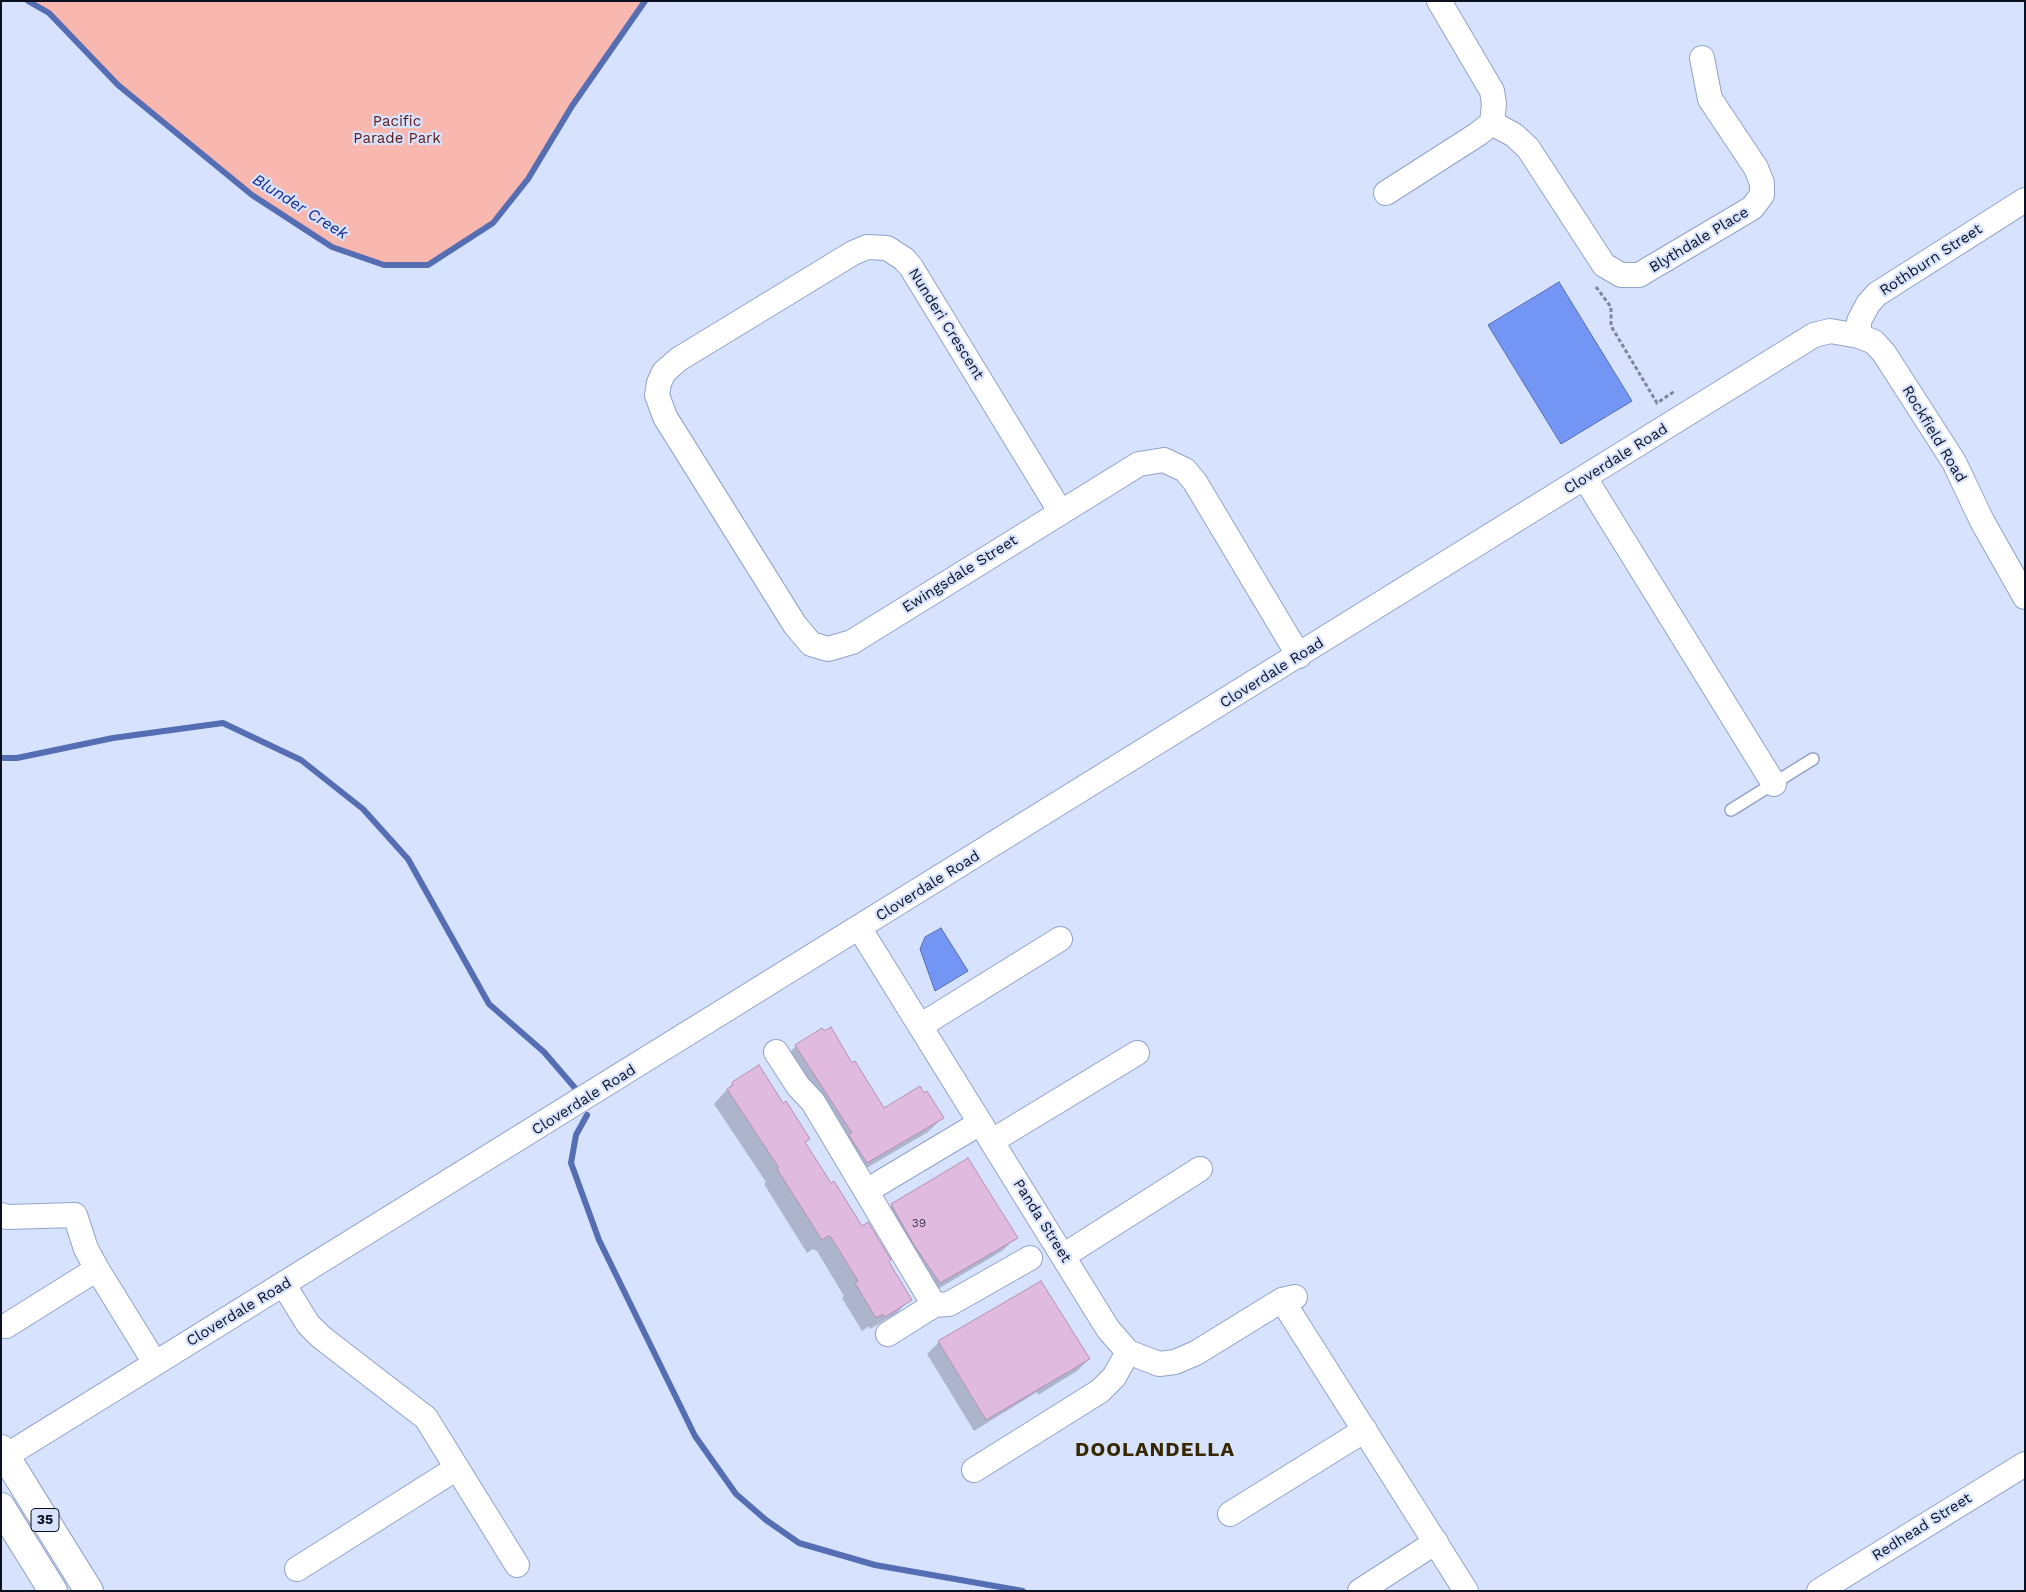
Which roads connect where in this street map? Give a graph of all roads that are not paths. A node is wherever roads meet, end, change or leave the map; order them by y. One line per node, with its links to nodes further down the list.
1 (1439, 1): 3 (street)
2 (1702, 58): 3 (street, Blythdale Place)
3 (1492, 123): 4 (street)
4 (1386, 193)
5 (2025, 200): 6 (street, Rothburn Street)
6 (1859, 336): 8 (street, Cloverdale Road); 10 (street, Rockfield Road)
7 (658, 382): 9 (street, Nunderi Crescent); 9 (street, Ewingsdale Street)
8 (1585, 478): 11 (street, Cloverdale Road); 13 (street)
9 (1060, 511): 11 (street, Ewingsdale Street)
10 (2025, 597)
11 (1300, 656): 15 (street, Cloverdale Road)
12 (1813, 759): 13 (lane)
13 (1774, 784): 14 (lane)
14 (1731, 810)
15 (860, 928): 17 (street, Panda Street); 27 (street, Cloverdale Road)
16 (1060, 939): 17 (street)
17 (920, 1026): 20 (street, Panda Street)
18 (776, 1052): 22 (street)
19 (1137, 1052): 20 (street)
20 (986, 1132): 22 (street); 24 (street, Panda Street)
21 (1200, 1169): 24 (street)
22 (868, 1190): 28 (street)
23 (1, 1215): 26 (street)
24 (1063, 1256): 31 (street, Panda Street)
25 (1030, 1258): 28 (street)
26 (97, 1269): 29 (street); 32 (street)
27 (284, 1285): 32 (street, Cloverdale Road); 36 (street)
28 (934, 1305): 30 (street)
29 (6, 1326)
30 (888, 1334)
31 (1128, 1352): 33 (street, Panda Street); 37 (street)
32 (155, 1363): 34 (street, Cloverdale Road)
33 (1365, 1430): 39 (street); 40 (street)
34 (3, 1455): 44 (main road, 35)
35 (2025, 1464): 47 (street, Redhead Street)
36 (457, 1468): 41 (street); 42 (street)
37 (974, 1470)
38 (1, 1507): 43 (main road, 35)
39 (1230, 1514)
40 (1436, 1542): 45 (street); 46 (street)
41 (517, 1565)
42 (298, 1569)
43 (53, 1591)
44 (89, 1591)
45 (1360, 1591)
46 (1466, 1591)
47 (1819, 1591)

